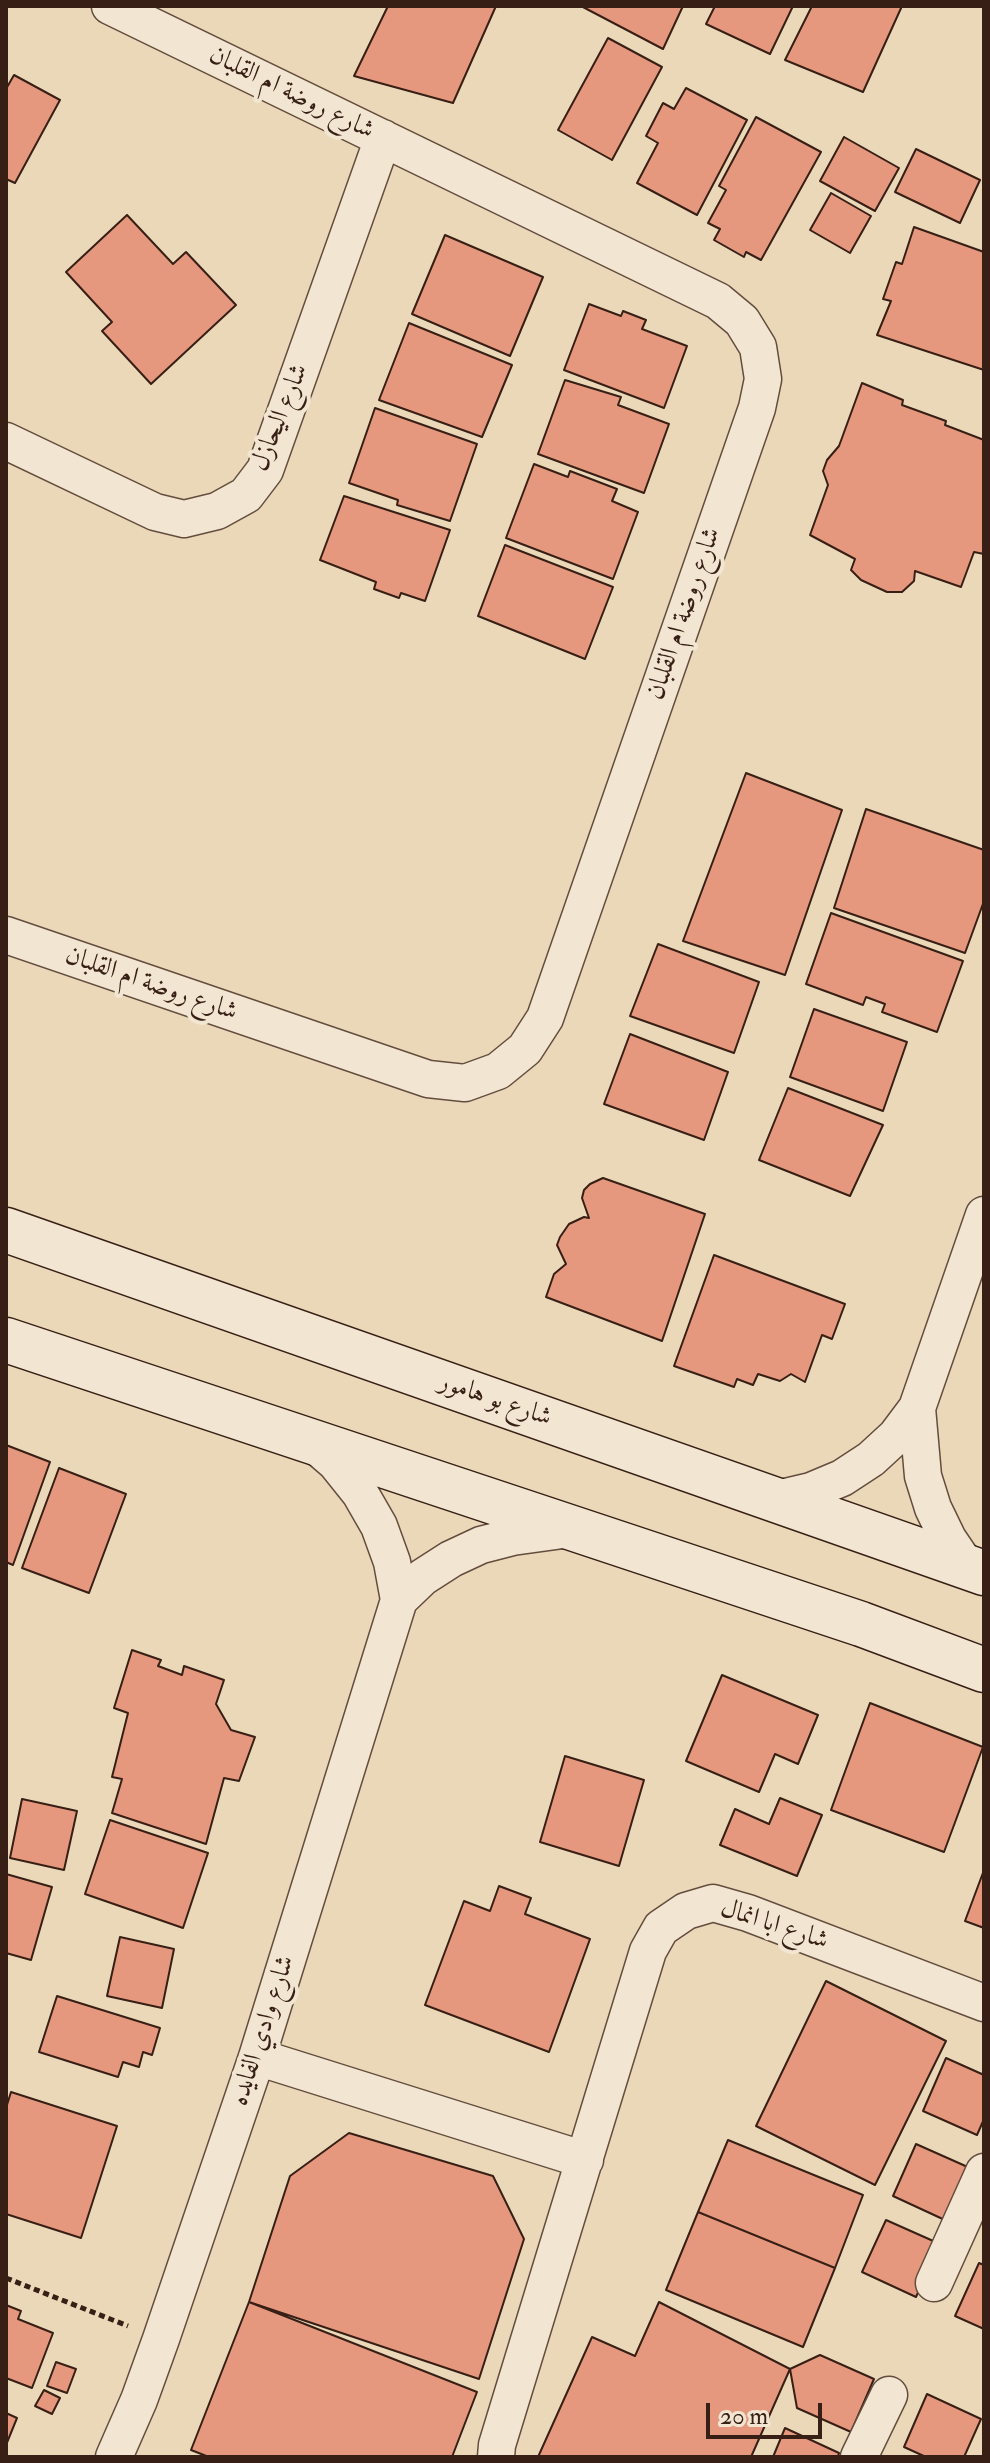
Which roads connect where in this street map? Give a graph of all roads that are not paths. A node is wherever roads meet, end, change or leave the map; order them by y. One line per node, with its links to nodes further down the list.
1 (110, 6): 2 (street, شارع روضة ام القلبان)
2 (383, 138): 3 (street, شارع اليحازل); 4 (street, شارع روضة ام القلبان)
3 (6, 441)
4 (6, 935)
5 (984, 1215): 8 (street)
6 (6, 1230): 10 (street, شارع بو هامور)
7 (6, 1340): 9 (street)
8 (917, 1408): 10 (street); 12 (street)
9 (307, 1438): 11 (street); 13 (street, شارع وادي الفايده)
10 (777, 1499): 12 (street, شارع بو هامور)
11 (578, 1529): 13 (street); 14 (street)
12 (975, 1570)
13 (399, 1600): 16 (street, شارع وادي الفايده)
14 (984, 1670)
15 (984, 2003): 17 (street, شارع ابا انمال)
16 (257, 2057): 17 (street); 21 (street, شارع وادي الفايده)
17 (585, 2160): 22 (street, شارع ابا انمال)
18 (984, 2172): 19 (street)
19 (934, 2283)
20 (889, 2395): 23 (street)
21 (114, 2457)
22 (496, 2457)
23 (859, 2457)

